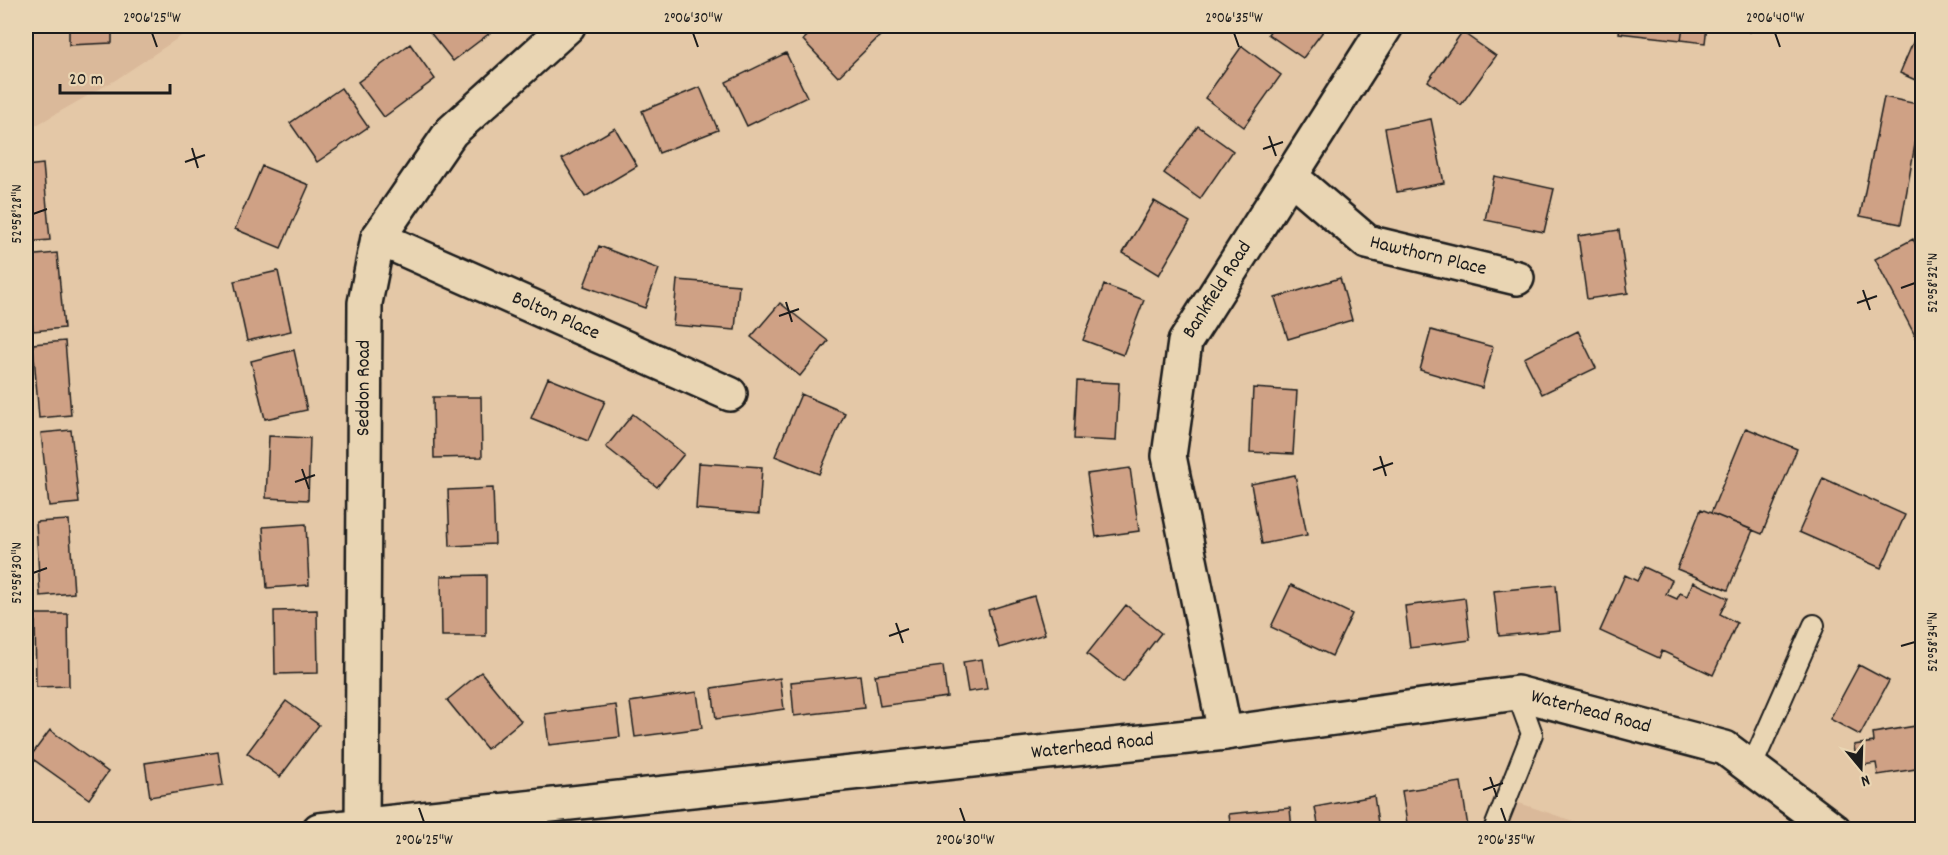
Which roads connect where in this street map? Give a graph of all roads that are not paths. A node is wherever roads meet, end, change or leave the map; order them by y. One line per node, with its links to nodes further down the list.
1 (568, 26): 4 (street, Seddon Road)
2 (1386, 26): 3 (street, Bankfield Road)
3 (1290, 176): 5 (street, Hawthorn Place); 9 (street, Bankfield Road)
4 (378, 238): 6 (street, Bolton Place); 11 (street, Seddon Road)
5 (1517, 278)
6 (730, 394)
7 (1814, 625): 10 (lane)
8 (1517, 693): 9 (street, Waterhead Road); 10 (street, Waterhead Road); 13 (lane)
9 (1225, 733): 11 (street, Waterhead Road)
10 (1751, 768): 14 (street, Waterhead Road)
11 (362, 827): 12 (street, Waterhead Road)
12 (319, 830)
13 (1494, 830)
14 (1834, 830)

